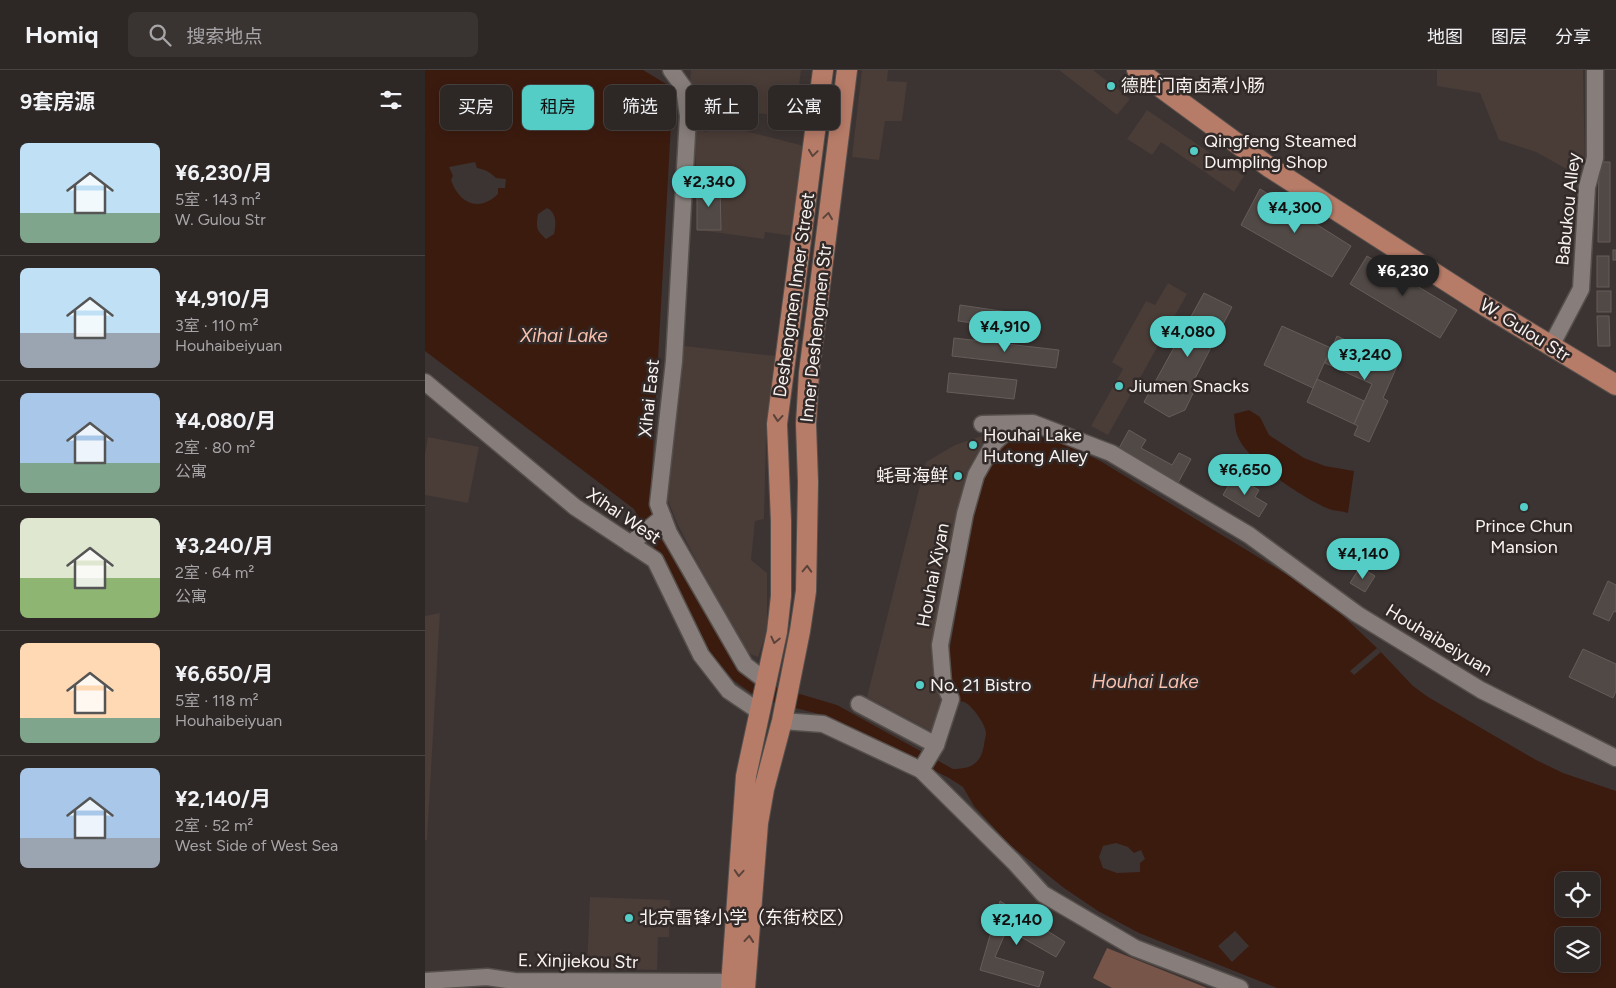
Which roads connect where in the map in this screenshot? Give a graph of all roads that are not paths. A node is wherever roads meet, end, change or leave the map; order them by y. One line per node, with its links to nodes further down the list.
1 (671, 70): 11 (street, Xihai East)
2 (823, 70): 13 (main road, Deshengmen Inner Street, one-way to 13)
3 (847, 70): 13 (main road, Inner Deshengmen Str, one-way to 3)
4 (1137, 70): 6 (main road, W. Gulou Str)
5 (1595, 70): 6 (street, Babukou Alley)
6 (1551, 346): 8 (main road, W. Gulou Str)
7 (425, 382): 12 (street, Xihai West)
8 (1616, 385)
9 (982, 424): 10 (street, Houhaibeiyuan)
10 (1014, 424): 16 (street, Houhai Xiyan); 17 (street, Houhaibeiyuan)
11 (661, 519): 12 (street); 13 (street, Xihai East)
12 (634, 540): 15 (street, Xihai West)
13 (779, 684): 15 (main road)
14 (859, 704): 16 (street)
15 (772, 719): 18 (street); 21 (main road, one-way to 15); 21 (main road, one-way to 21)
16 (937, 745): 18 (street, Houhai Xiyan)
17 (1616, 758)
18 (921, 770): 22 (street)
19 (425, 981): 20 (street, E. Xinjiekou Str)
20 (514, 985): 21 (street, E. Xinjiekou Str)
21 (738, 986)
22 (1240, 988)

